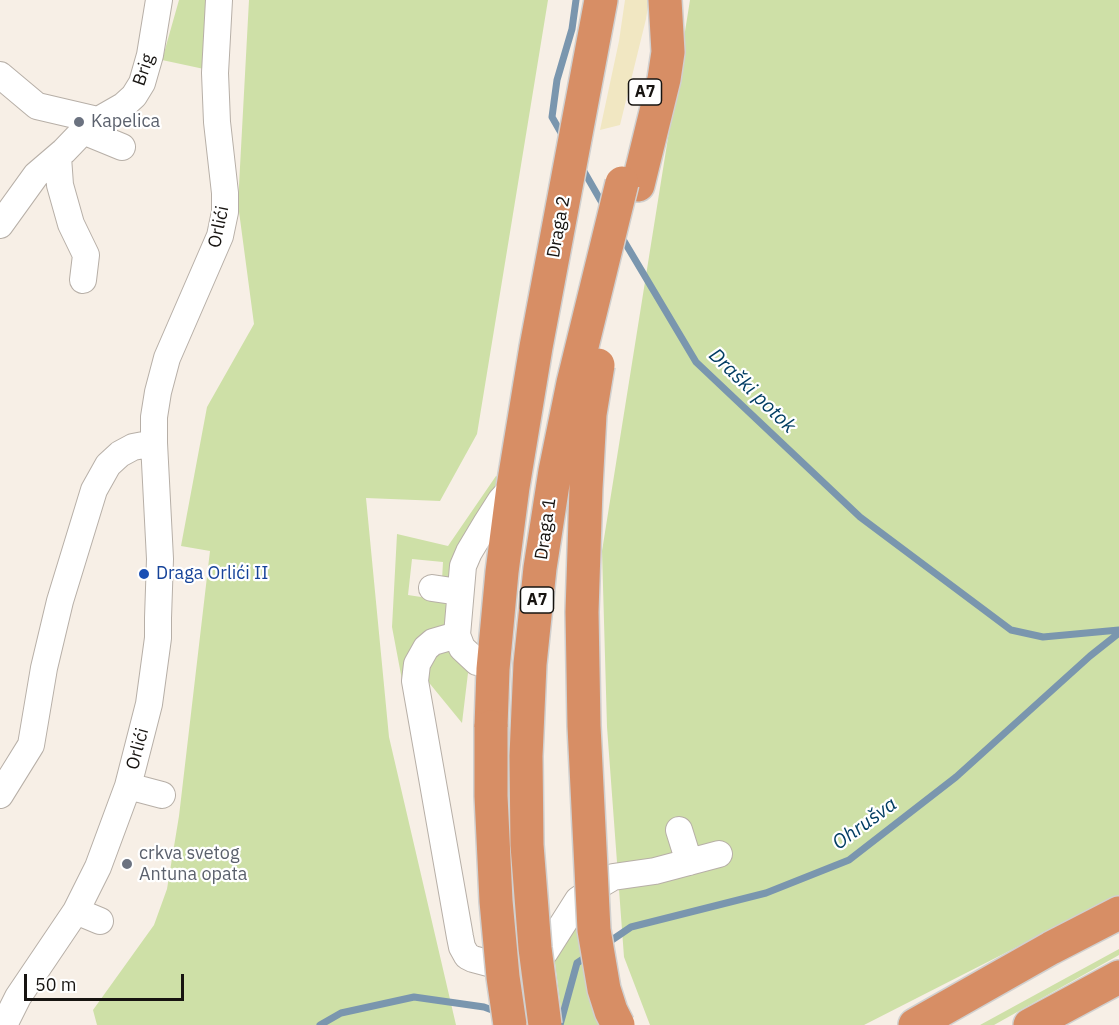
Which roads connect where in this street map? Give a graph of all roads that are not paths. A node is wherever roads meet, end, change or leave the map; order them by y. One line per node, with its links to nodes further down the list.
1 (159, 0): 6 (street, Brig)
2 (219, 0): 12 (street, Orlići)
3 (601, 0): 13 (highway, Draga 2 / A7)
4 (665, 0): 9 (highway, A7)
5 (0, 75): 6 (street)
6 (90, 125): 7 (street); 8 (street, Brig)
7 (122, 147)
8 (57, 157): 10 (street, Brig); 11 (street)
9 (630, 184): 34 (highway, Draga 1 / A7, bridge); 35 (highway, bridge)
10 (0, 225)
11 (83, 280)
12 (154, 443): 19 (street, Orlići); 20 (street)
13 (511, 499): 15 (street); 17 (highway); 18 (highway, A7)
14 (432, 588): 15 (street)
15 (459, 592): 16 (street)
16 (457, 635): 17 (street); 24 (street)
17 (477, 662): 18 (highway)
18 (483, 728): 32 (highway); 33 (highway, A7, bridge)
19 (128, 786): 21 (street); 25 (street, Orlići)
20 (0, 795)
21 (162, 795)
22 (680, 830): 24 (street)
23 (719, 854): 24 (street)
24 (689, 862)
25 (76, 911): 27 (street); 31 (street, Orlići)
26 (1119, 913): 36 (highway)
27 (100, 921)
28 (1119, 932): 37 (highway)
29 (1119, 976): 38 (highway)
30 (1119, 990): 39 (highway)
31 (4, 1025)
32 (494, 1025)
33 (510, 1025)
34 (545, 1025)
35 (618, 1025)
36 (915, 1025)
37 (951, 1025)
38 (1030, 1025)
39 (1055, 1025)

